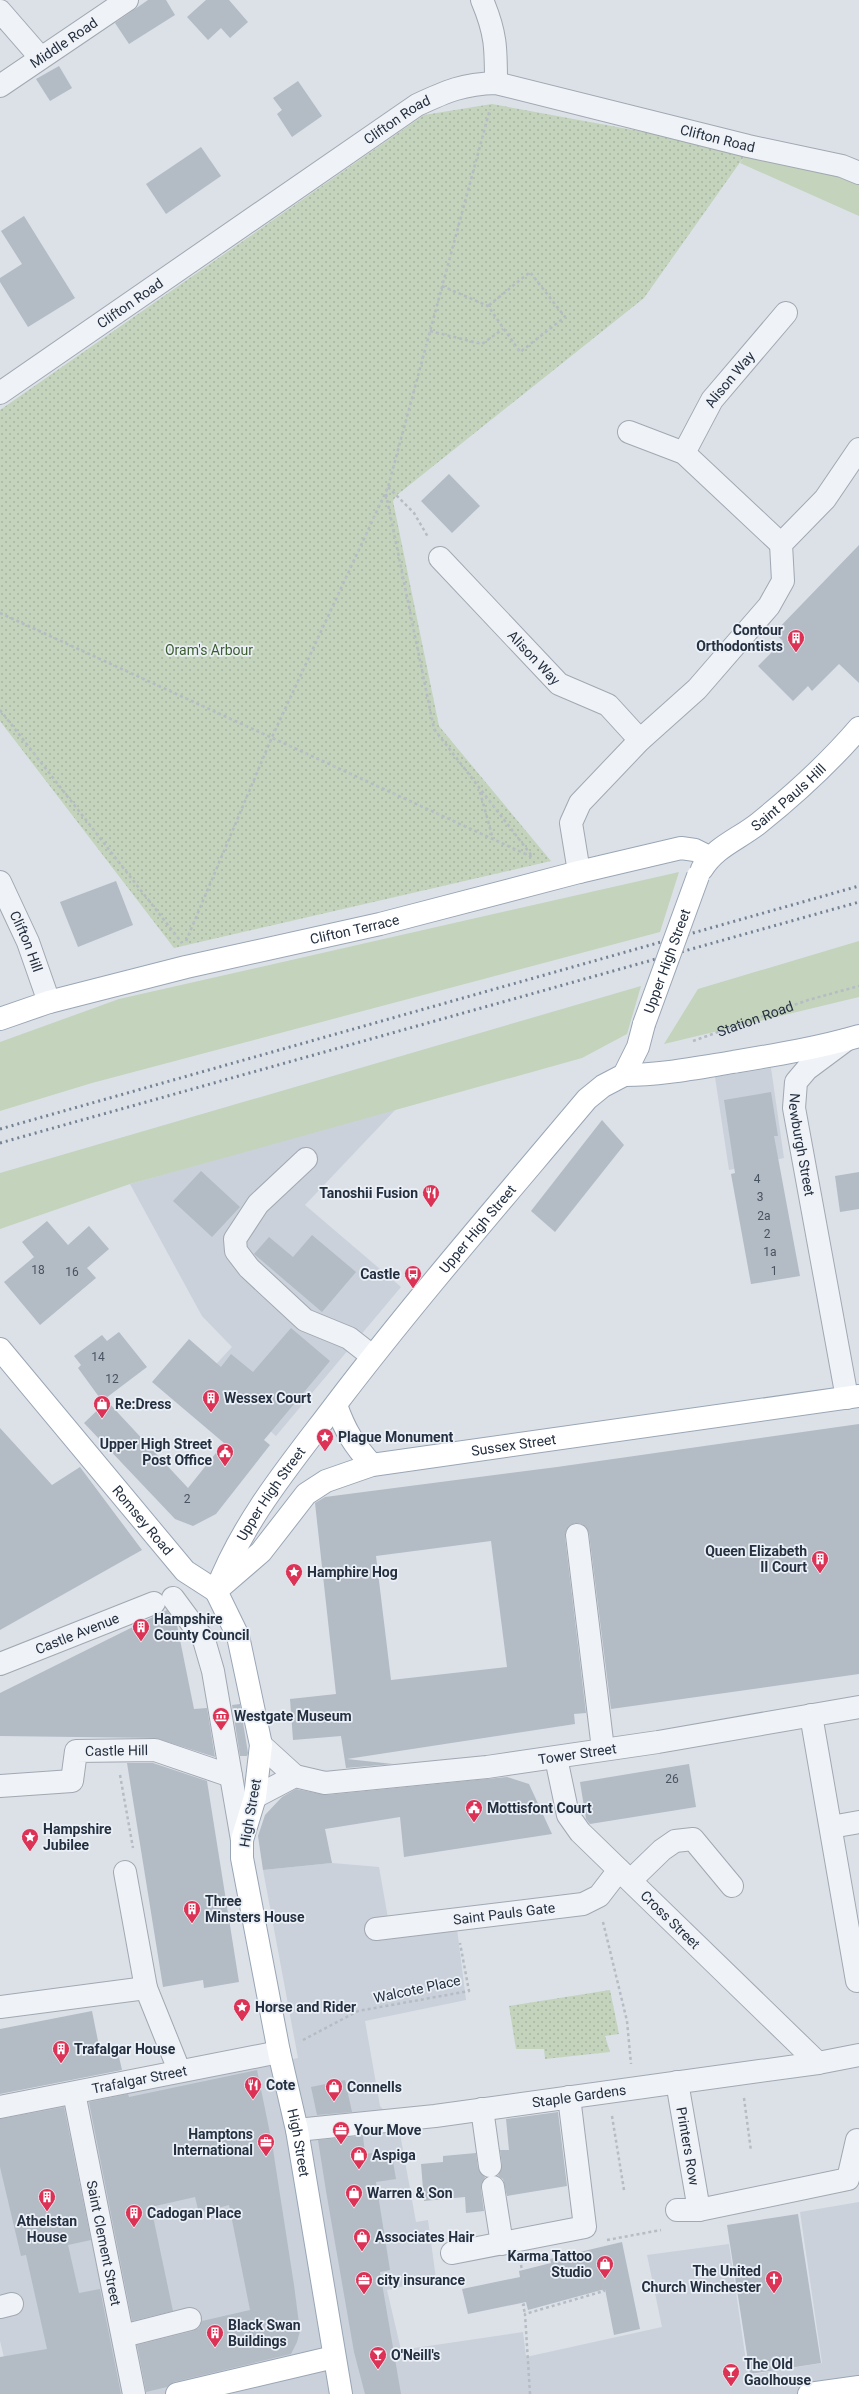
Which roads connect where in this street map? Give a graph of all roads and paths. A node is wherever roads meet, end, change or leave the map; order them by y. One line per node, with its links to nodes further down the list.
1 (127, 0): 4 (street, Middle Road)
2 (482, 0): 5 (street)
3 (0, 11): 4 (street)
4 (40, 57): 6 (street, Middle Road)
5 (496, 83): 7 (street, Clifton Road); 8 (path); 13 (street, Clifton Road)
6 (0, 86)
7 (859, 173)
8 (442, 286): 9 (path); 12 (path)
9 (488, 306): 11 (path); 11 (path)
10 (786, 312): 16 (street, Alison Way)
11 (503, 329): 12 (path)
12 (430, 331): 17 (path)
13 (0, 393)
14 (629, 432): 16 (street)
15 (859, 449): 20 (street)
16 (684, 453): 20 (street)
17 (388, 487): 18 (path); 19 (path)
18 (386, 494): 25 (path); 27 (path)
19 (414, 513)
20 (781, 544): 26 (street)
21 (440, 558): 26 (street, Alison Way)
22 (0, 613): 25 (path)
23 (0, 710): 25 (path)
24 (859, 728): 29 (main road, Saint Pauls Hill)
25 (272, 737): 28 (path)
26 (640, 740): 30 (street)
27 (480, 789): 28 (path); 28 (path)
28 (493, 839)
29 (709, 857): 30 (main road, Clifton Terrace); 37 (main road, Upper High Street, bridge)
30 (580, 872): 33 (main road, Clifton Terrace)
31 (0, 882): 33 (street, Clifton Hill)
32 (859, 986): 36 (path, Station Road)
33 (49, 1002): 34 (main road, Clifton Terrace)
34 (0, 1019)
35 (852, 1038): 37 (main road, Newburgh Street); 41 (street, Newburgh Street)
36 (686, 1044)
37 (624, 1075): 40 (main road, Upper High Street)
38 (306, 1159): 40 (street)
39 (0, 1349): 45 (main road, Romsey Road)
40 (372, 1356): 42 (main road, Upper High Street)
41 (853, 1397): 43 (main road, Sussex Street)
42 (336, 1405): 43 (main road); 45 (main road, Upper High Street)
43 (372, 1465): 45 (main road, Sussex Street)
44 (577, 1535): 50 (street)
45 (216, 1591): 49 (main road, High Street)
46 (0, 1664): 52 (street, Castle Avenue)
47 (859, 1707): 48 (street, Tower Street)
48 (811, 1715): 50 (street, Tower Street); 57 (street)
49 (261, 1745): 53 (street); 55 (main road, High Street)
50 (603, 1749): 51 (street, Tower Street)
51 (556, 1758): 53 (street, Tower Street); 60 (street, Cross Street)
52 (231, 1776): 54 (street, Castle Hill); 58 (street)
53 (295, 1776): 55 (street)
54 (0, 1786)
55 (255, 1797): 58 (main road, High Street)
56 (859, 1822): 57 (street)
57 (831, 1827): 63 (street)
58 (242, 1840): 70 (main road, High Street)
59 (124, 1872): 67 (street)
60 (625, 1875): 61 (street, Saint Pauls Gate); 62 (street, Saint Pauls Gate); 72 (street, Cross Street)
61 (732, 1886)
62 (456, 1918): 65 (street, Saint Pauls Gate); 69 (path, Walcote Place)
63 (853, 1925): 66 (street)
64 (605, 1928): 76 (path)
65 (376, 1929)
66 (857, 1971)
67 (146, 1988): 68 (street); 73 (street)
68 (0, 2007)
69 (306, 2038)
70 (279, 2052): 73 (street, Trafalgar Street); 82 (main road, High Street)
71 (859, 2055): 72 (street, Staple Gardens)
72 (818, 2063): 74 (street, Staple Gardens)
73 (179, 2070): 78 (street, Trafalgar Street)
74 (741, 2074): 75 (street, Staple Gardens); 84 (path)
75 (677, 2082): 76 (street, Staple Gardens); 89 (street, Printers Row)
76 (633, 2088): 77 (street, Staple Gardens)
77 (609, 2092): 79 (street, Staple Gardens); 87 (path)
78 (74, 2093): 80 (street, Trafalgar Street); 95 (street, Saint Clement Street)
79 (569, 2097): 81 (street, Staple Gardens); 90 (street)
80 (0, 2108)
81 (482, 2109): 82 (street, Staple Gardens); 85 (street)
82 (297, 2130): 96 (main road, High Street)
83 (857, 2140): 89 (street)
84 (751, 2151)
85 (490, 2166)
86 (493, 2187): 91 (street)
87 (624, 2190)
88 (677, 2210): 89 (street); 90 (path)
89 (699, 2210)
90 (588, 2235): 91 (street); 93 (path)
91 (509, 2243): 92 (street); 93 (path)
92 (452, 2253)
93 (525, 2314): 101 (path)
94 (190, 2319): 95 (street)
95 (123, 2336): 98 (street, Saint Clement Street)
96 (334, 2357): 99 (main road); 100 (main road, High Street)
97 (859, 2387): 102 (main road)
98 (134, 2394)
99 (177, 2394)
100 (341, 2394)
101 (530, 2394)
102 (809, 2394)

